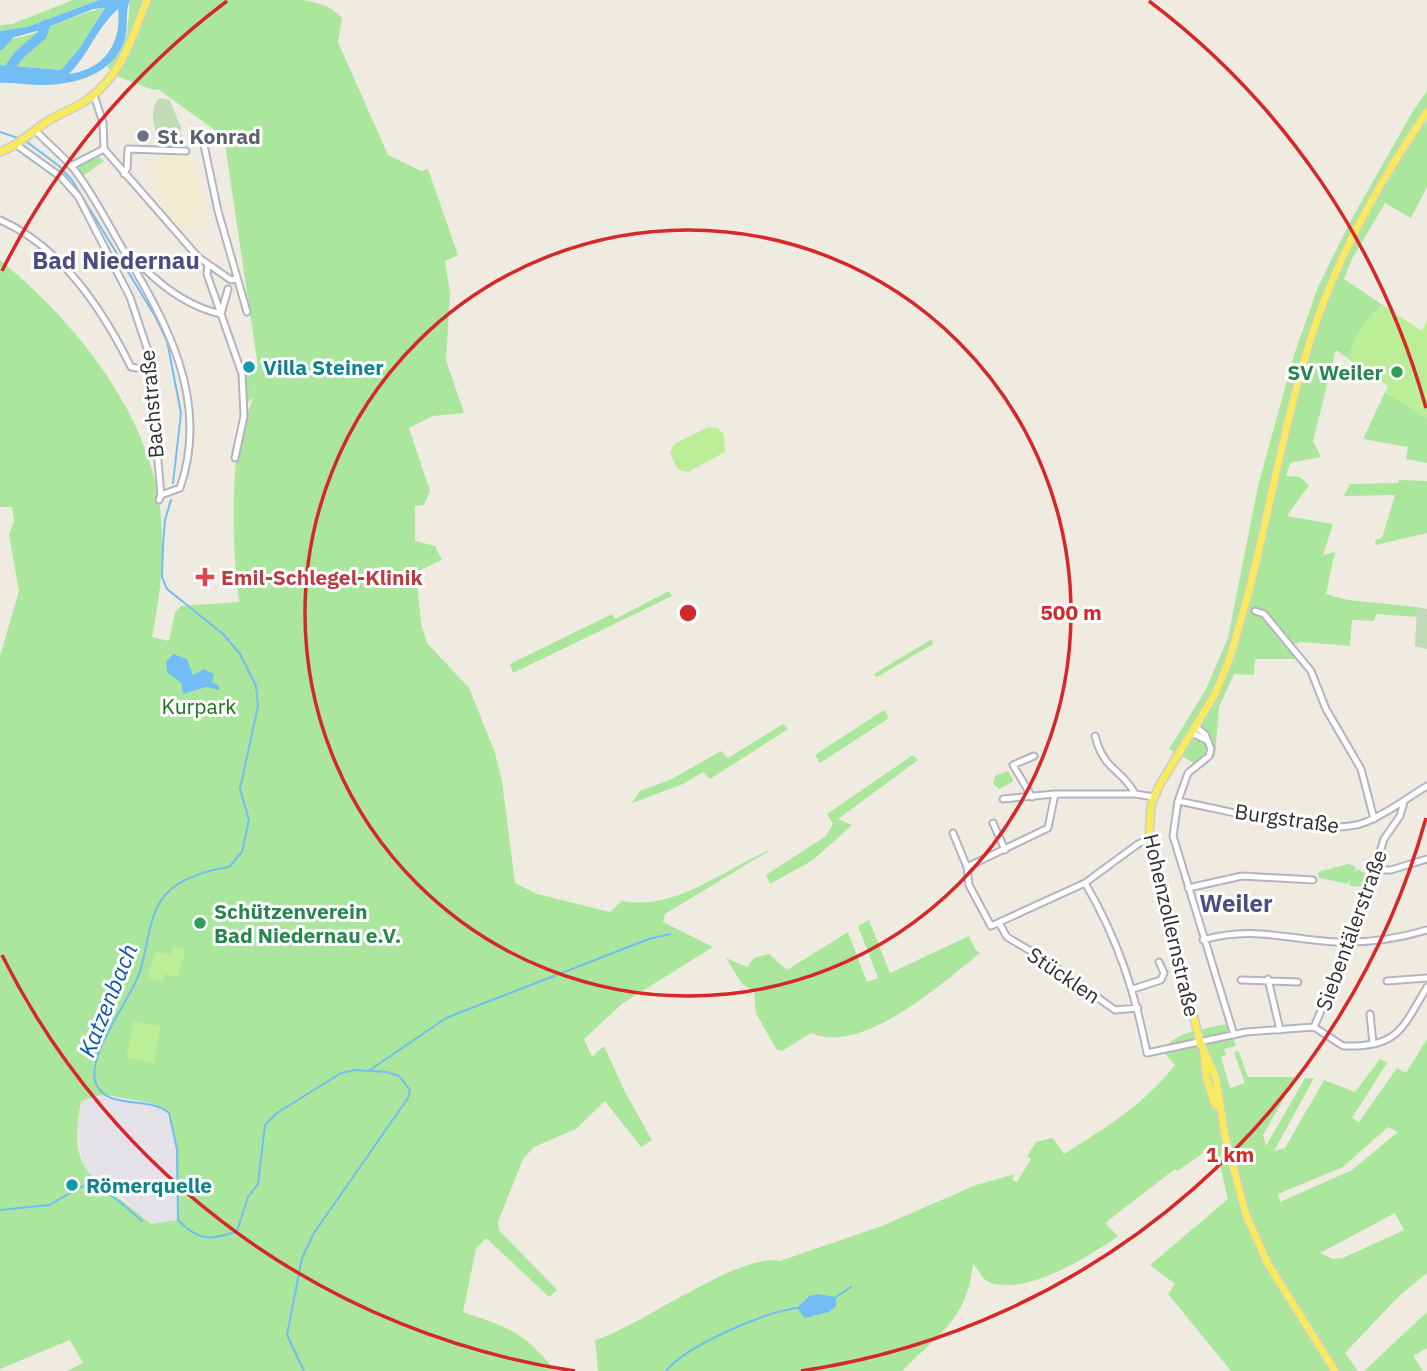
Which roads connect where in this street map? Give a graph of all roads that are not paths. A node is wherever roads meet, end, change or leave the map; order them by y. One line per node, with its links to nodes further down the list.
1 (147, 0): 2 (main road)
2 (94, 95): 4 (main road); 7 (street)
3 (1427, 112): 22 (main road, Hohenzollernstraße)
4 (33, 132): 5 (main road); 10 (street)
5 (20, 144): 9 (main road); 19 (street, Bachstraße)
6 (205, 145): 15 (street)
7 (104, 149): 10 (street); 11 (street)
8 (186, 151): 11 (street)
9 (0, 152)
10 (71, 166): 14 (street)
11 (124, 174): 13 (street)
12 (0, 220): 19 (street)
13 (208, 264): 15 (street); 18 (street)
14 (134, 267): 18 (street); 19 (street, Bachstraße)
15 (236, 279): 17 (street)
16 (228, 289): 18 (street)
17 (247, 312)
18 (221, 314): 20 (street)
19 (150, 370)
20 (235, 458)
21 (1255, 611): 33 (street)
22 (1194, 730): 29 (main road, Hohenzollernstraße); 31 (street)
23 (1095, 736): 27 (street)
24 (1034, 756): 28 (street)
25 (1427, 786): 32 (street, Burgstraße)
26 (1055, 794): 27 (street); 28 (street); 37 (street)
27 (1135, 794): 29 (street)
28 (1032, 797): 30 (street)
29 (1154, 797): 36 (main road, Hohenzollernstraße)
30 (1003, 799)
31 (1178, 801): 33 (street, Burgstraße); 43 (street)
32 (1404, 802): 33 (street, Burgstraße); 40 (street, Siebentälerstraße)
33 (1374, 819)
34 (993, 823): 37 (street)
35 (953, 834): 39 (street)
36 (1149, 839): 42 (street); 61 (main road, Hohenzollernstraße)
37 (1005, 850): 39 (street)
38 (1427, 859): 40 (street)
39 (967, 867): 44 (street)
40 (1375, 870): 47 (street, Siebentälerstraße)
41 (1313, 880): 43 (street)
42 (1084, 883): 44 (street); 55 (street)
43 (1188, 888): 46 (street)
44 (999, 923): 56 (street, Stücklen)
45 (1427, 930): 47 (street)
46 (1203, 940): 47 (street); 60 (street)
47 (1351, 942): 58 (street, Siebentälerstraße)
48 (1159, 962): 55 (street)
49 (1427, 978): 52 (street)
50 (1268, 979): 51 (street, Siebentälerstraße); 53 (street, Siebentälerstraße); 59 (street)
51 (1241, 980)
52 (1387, 981)
53 (1298, 982)
54 (1427, 987): 62 (street)
55 (1133, 989): 56 (street)
56 (1138, 1008): 61 (street, Siebentälerstraße)
57 (1370, 1014): 62 (street)
58 (1314, 1027): 59 (street, Siebentälerstraße); 62 (street)
59 (1280, 1030): 60 (street, Siebentälerstraße)
60 (1234, 1035): 61 (street, Siebentälerstraße)
61 (1200, 1042): 63 (main road, Hohenzollernstraße)
62 (1373, 1043)
63 (1335, 1371)

